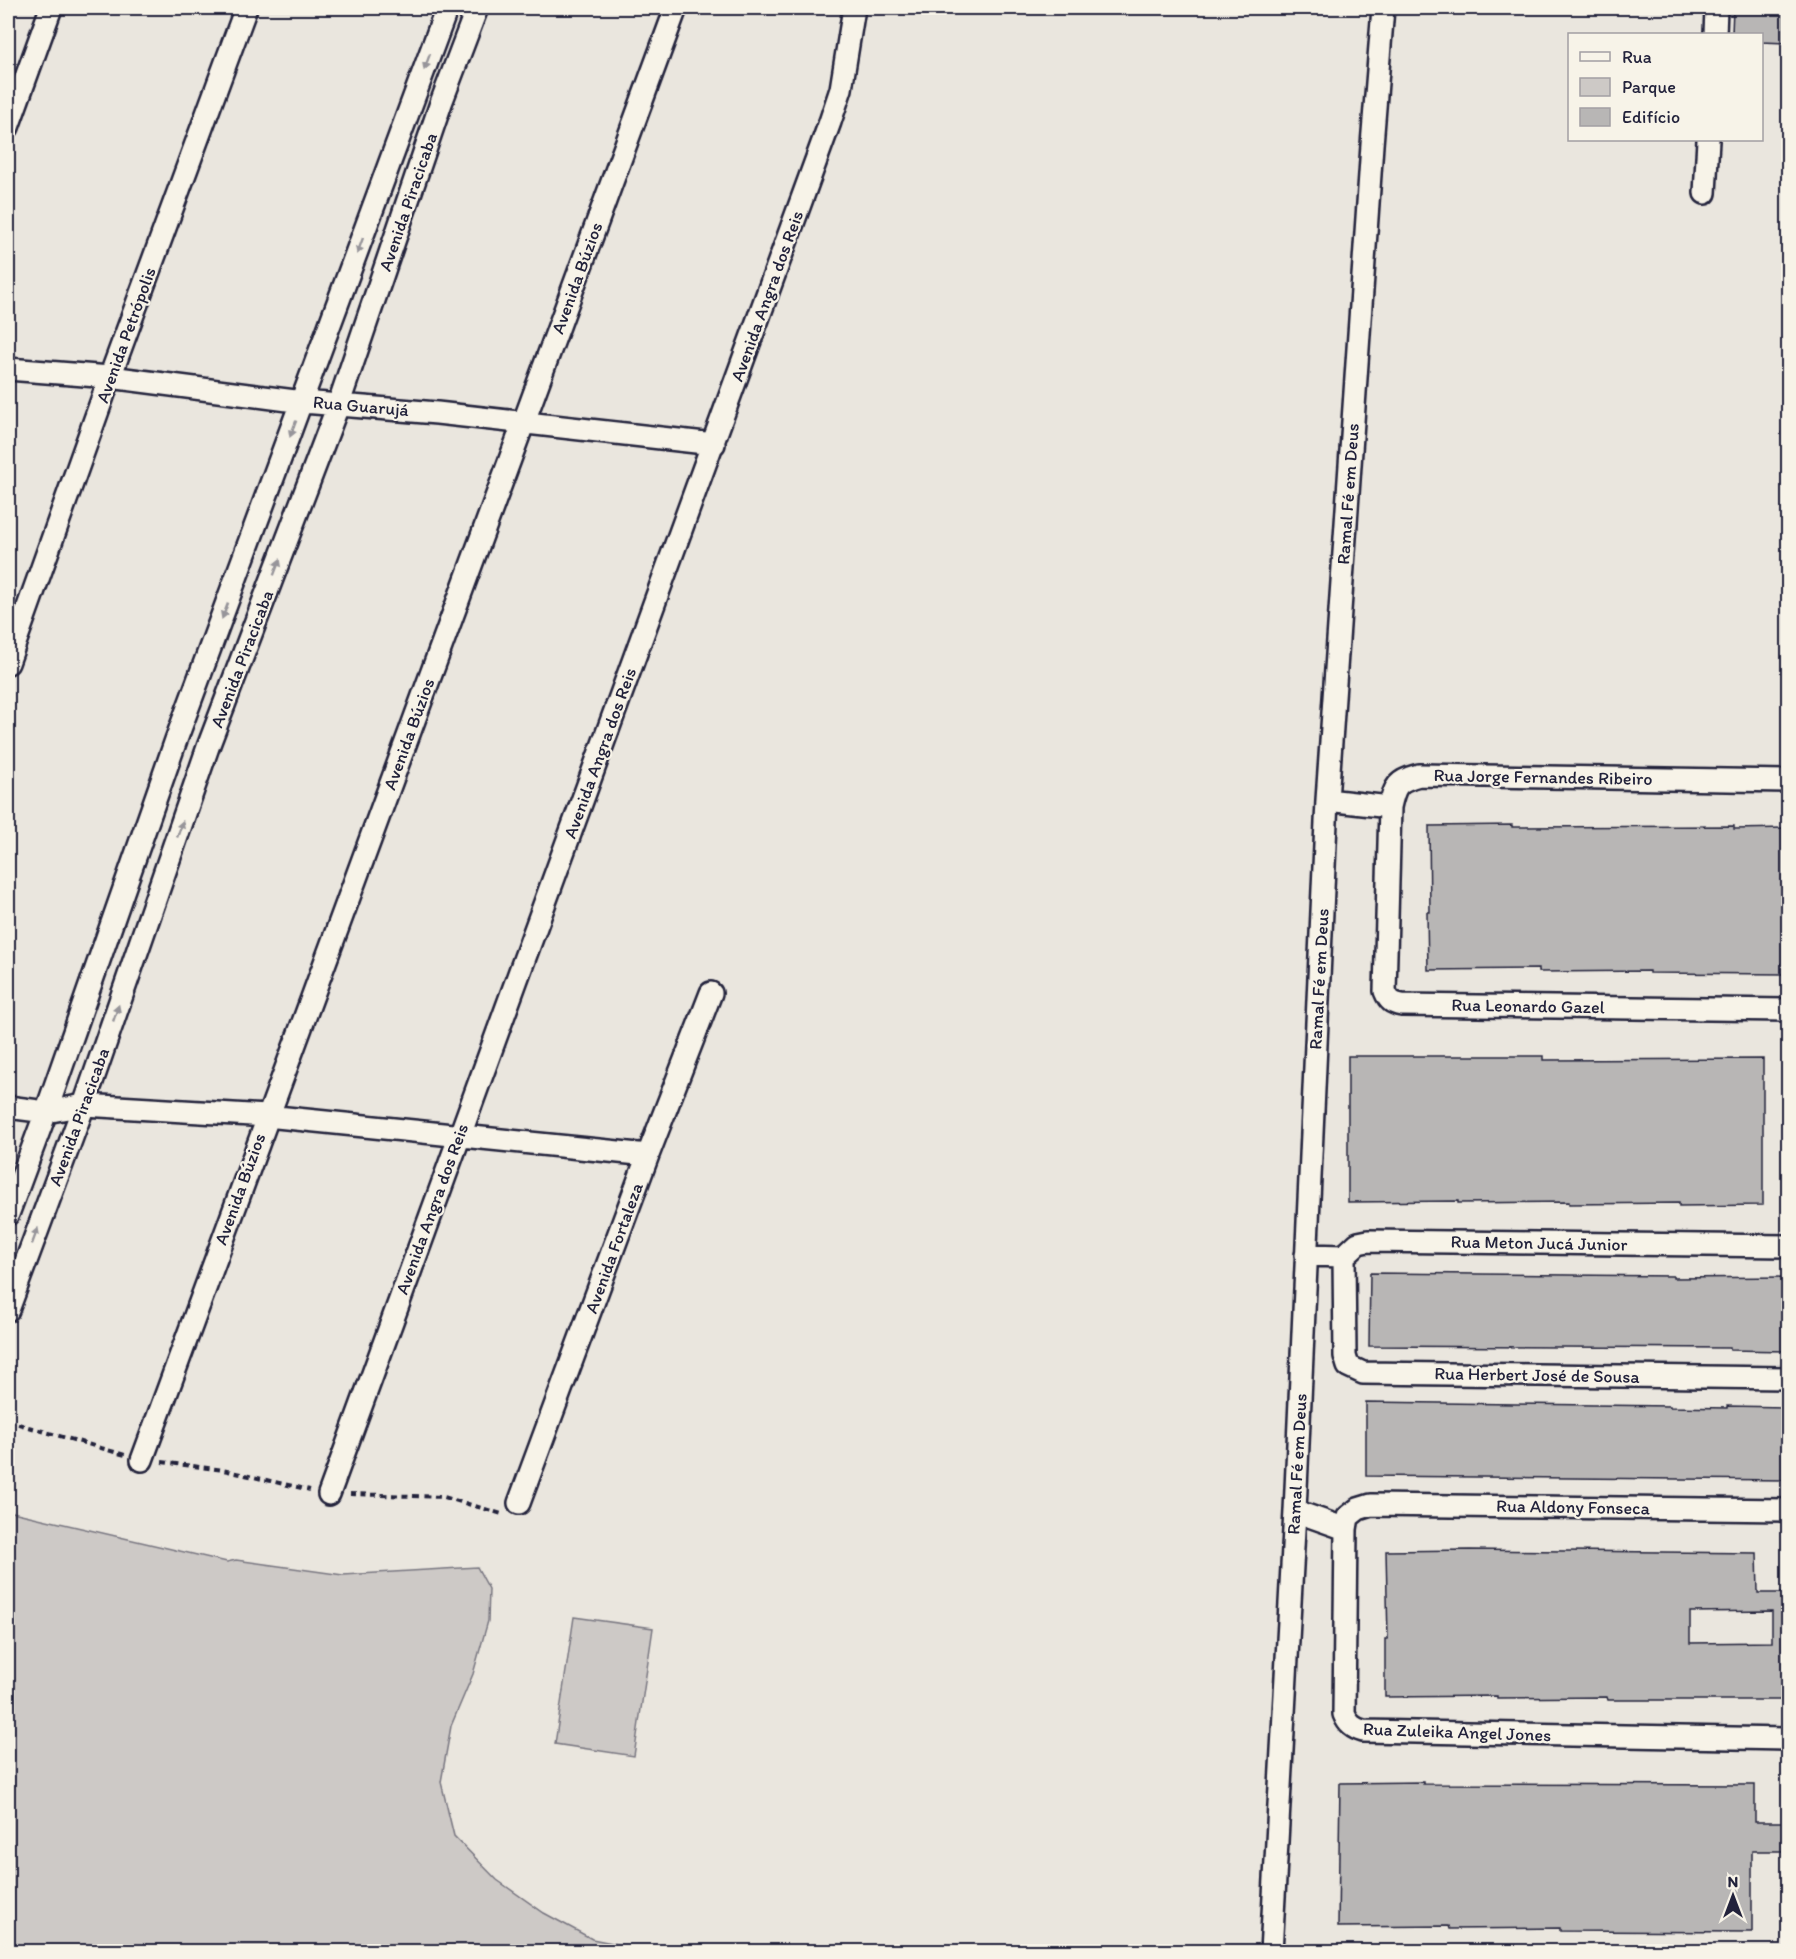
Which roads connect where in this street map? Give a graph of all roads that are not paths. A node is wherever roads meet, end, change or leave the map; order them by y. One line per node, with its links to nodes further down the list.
1 (51, 8): 10 (street)
2 (246, 8): 14 (street, Avenida Petrópolis)
3 (447, 8): 15 (street, Avenida Piracicaba, one-way to 15)
4 (477, 8): 16 (street, Avenida Piracicaba)
5 (676, 8): 17 (street, Avenida Búzios)
6 (855, 8): 18 (street, Avenida Angra dos Reis)
7 (1383, 8): 21 (street, Ramal Fé em Deus)
8 (1716, 8): 9 (street)
9 (1715, 33)
10 (8, 127)
11 (1708, 141): 12 (street)
12 (1705, 193)
13 (8, 369): 14 (street, Rua Guarujá)
14 (110, 377): 15 (street, Rua Guarujá); 19 (street, Avenida Petrópolis)
15 (303, 402): 16 (street, Rua Guarujá); 28 (street, Avenida Piracicaba, one-way to 28)
16 (339, 403): 17 (street, Rua Guarujá); 26 (street, Avenida Piracicaba, one-way to 16)
17 (523, 424): 18 (street, Rua Guarujá); 29 (street, Avenida Búzios)
18 (714, 444): 30 (street, Avenida Angra dos Reis)
19 (8, 663)
20 (1788, 781): 22 (street, Rua Jorge Fernandes Ribeiro)
21 (1327, 800): 22 (street); 34 (street, Ramal Fé em Deus)
22 (1389, 807): 23 (street, Rua Jorge Fernandes Ribeiro)
23 (1388, 881): 25 (street, Rua Leonardo Gazel)
24 (711, 993): 31 (street, Avenida Fortaleza)
25 (1788, 1010)
26 (84, 1105): 28 (street); 29 (street); 36 (street, Avenida Piracicaba, one-way to 26)
27 (8, 1107): 28 (street)
28 (46, 1112): 32 (street, Avenida Piracicaba)
29 (267, 1116): 30 (street); 38 (street, Avenida Búzios)
30 (459, 1136): 31 (street); 39 (street, Avenida Angra dos Reis)
31 (648, 1155): 40 (street, Avenida Fortaleza)
32 (8, 1215)
33 (1788, 1246): 35 (street, Rua Meton Jucá Junior)
34 (1306, 1254): 35 (street); 43 (street, Ramal Fé em Deus)
35 (1344, 1256): 37 (street, Rua Herbert José de Sousa)
36 (8, 1310)
37 (1788, 1378)
38 (142, 1460)
39 (329, 1494)
40 (519, 1503)
41 (1358, 1509): 42 (street, Rua Aldony Fonseca); 44 (street, Rua Zuleika Angel Jones)
42 (1788, 1510)
43 (1295, 1511): 44 (street); 46 (street, Ramal Fé em Deus)
44 (1347, 1529): 45 (street, Rua Zuleika Angel Jones)
45 (1788, 1739)
46 (1271, 1952)

